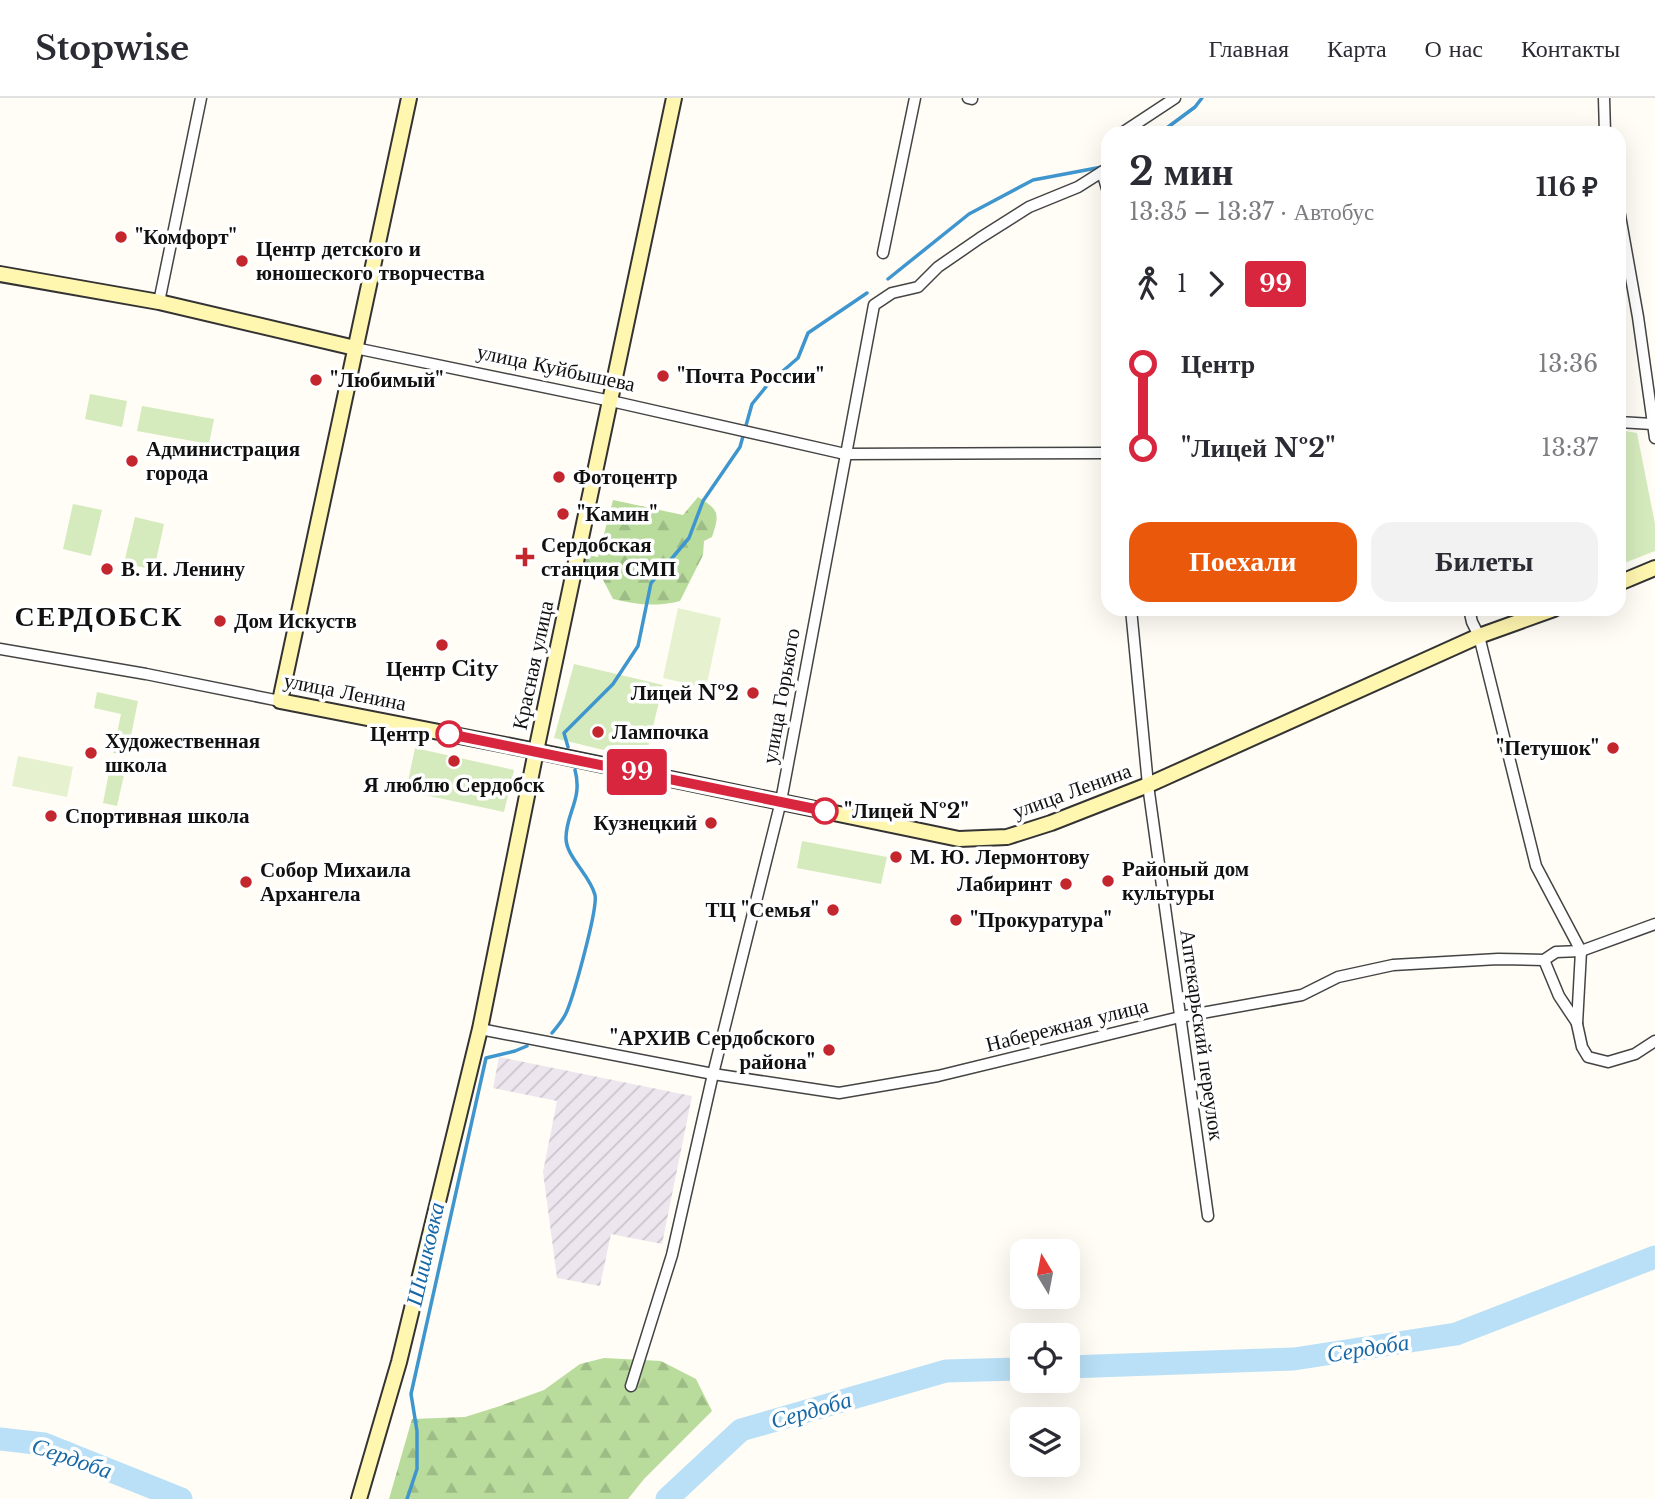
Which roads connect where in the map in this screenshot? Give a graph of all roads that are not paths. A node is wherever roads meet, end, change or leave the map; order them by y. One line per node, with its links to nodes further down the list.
1 (201, 98): 13 (street)
2 (409, 98): 14 (street)
3 (674, 98): 15 (street, Красная улица)
4 (915, 98): 11 (street)
5 (1175, 98): 7 (street)
6 (1604, 98): 8 (street)
7 (1133, 126)
8 (1605, 126)
9 (1101, 173): 20 (street, улица Горького)
10 (1626, 249): 17 (street)
11 (883, 253)
12 (0, 274): 13 (street, улица Куйбышева)
13 (159, 302): 14 (street, улица Куйбышева)
14 (355, 348): 15 (street, улица Куйбышева); 28 (street)
15 (611, 401): 20 (street, улица Куйбышева); 29 (street, Красная улица)
16 (1626, 422): 17 (street)
17 (1651, 424): 18 (street)
18 (1655, 438)
19 (1101, 453): 20 (street, улица Куйбышева)
20 (845, 454): 31 (street, улица Горького)
21 (1655, 568): 22 (street)
22 (1626, 580)
23 (1132, 616): 30 (street, Аптекарьский переулок)
24 (1471, 616): 26 (street)
25 (1535, 616): 26 (street, улица Ленина)
26 (1479, 636): 30 (street, улица Ленина); 33 (street)
27 (0, 649): 28 (street, улица Ленина)
28 (280, 701): 29 (street, улица Ленина)
29 (536, 751): 31 (street, улица Ленина); 37 (street, Красная улица)
30 (1148, 785): 31 (street, улица Ленина); 35 (street, Аптекарьский переулок)
31 (781, 801): 39 (street, улица Горького)
32 (1655, 924): 33 (street, Набережная улица)
33 (1581, 951): 34 (street, Набережная улица); 36 (street)
34 (1544, 960): 35 (street, Набережная улица); 36 (street)
35 (1180, 1017): 39 (street, Набережная улица); 40 (street, Аптекарьский переулок)
36 (1577, 1024): 38 (street)
37 (480, 1029): 39 (street, Набережная улица); 42 (street, Красная улица)
38 (1655, 1041)
39 (713, 1073): 41 (street, улица Горького)
40 (1208, 1216)
41 (631, 1386)
42 (359, 1499)

